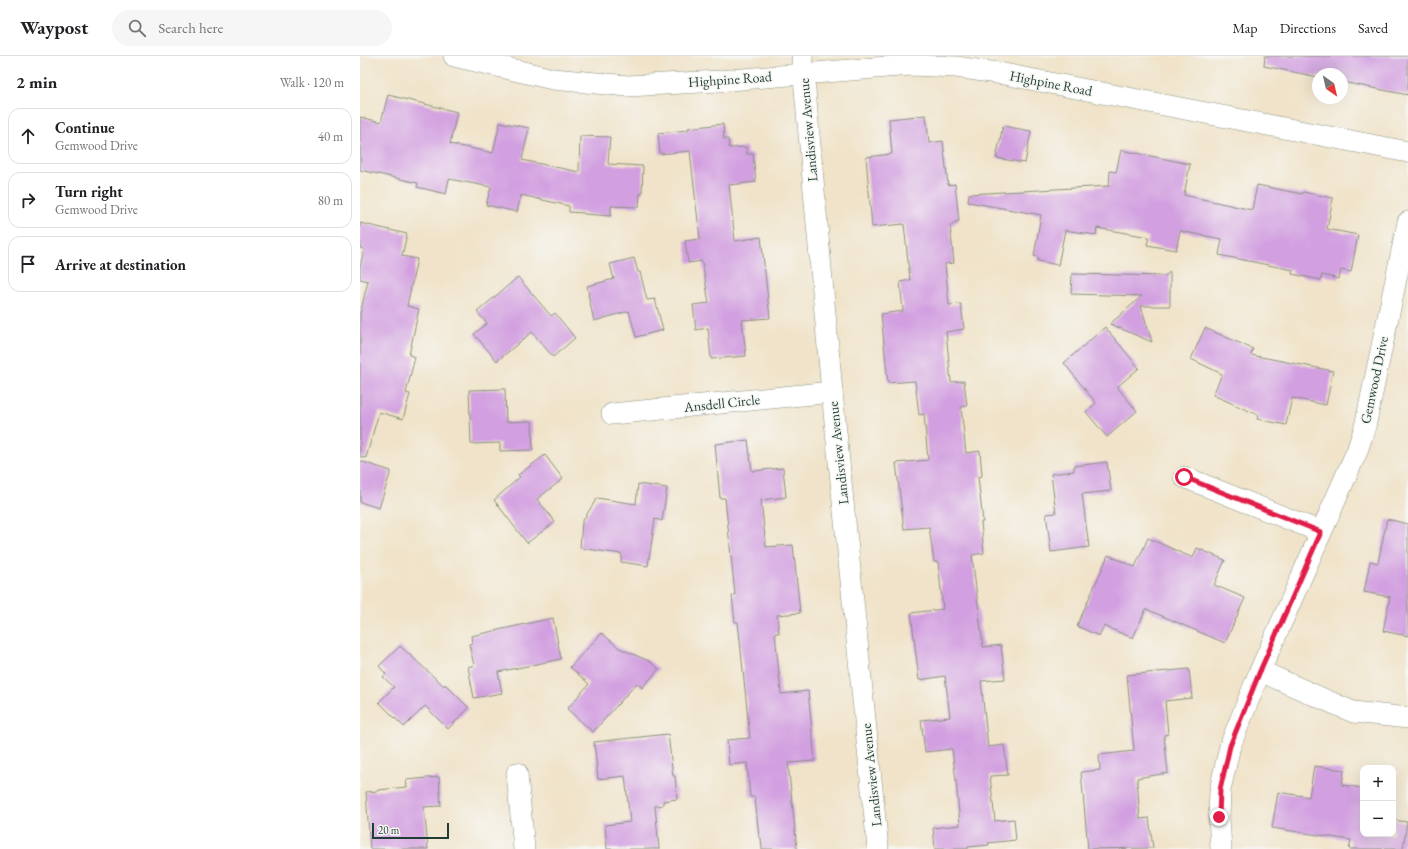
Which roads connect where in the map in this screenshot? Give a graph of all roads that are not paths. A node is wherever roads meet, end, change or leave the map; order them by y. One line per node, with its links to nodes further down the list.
1 (454, 56): 2 (street, Highpine Road)
2 (802, 65): 3 (street, Highpine Road); 5 (street, Landisview Avenue)
3 (1408, 152)
4 (1408, 222): 8 (street, Gemwood Drive)
5 (832, 392): 6 (street, Ansdell Circle); 13 (street, Landisview Avenue)
6 (612, 414)
7 (1184, 477): 8 (street)
8 (1321, 532): 9 (street, Gemwood Drive)
9 (1260, 671): 10 (street); 14 (street, Gemwood Drive)
10 (1408, 718)
11 (518, 773): 12 (street)
12 (524, 849)
13 (878, 849)
14 (1221, 849)

